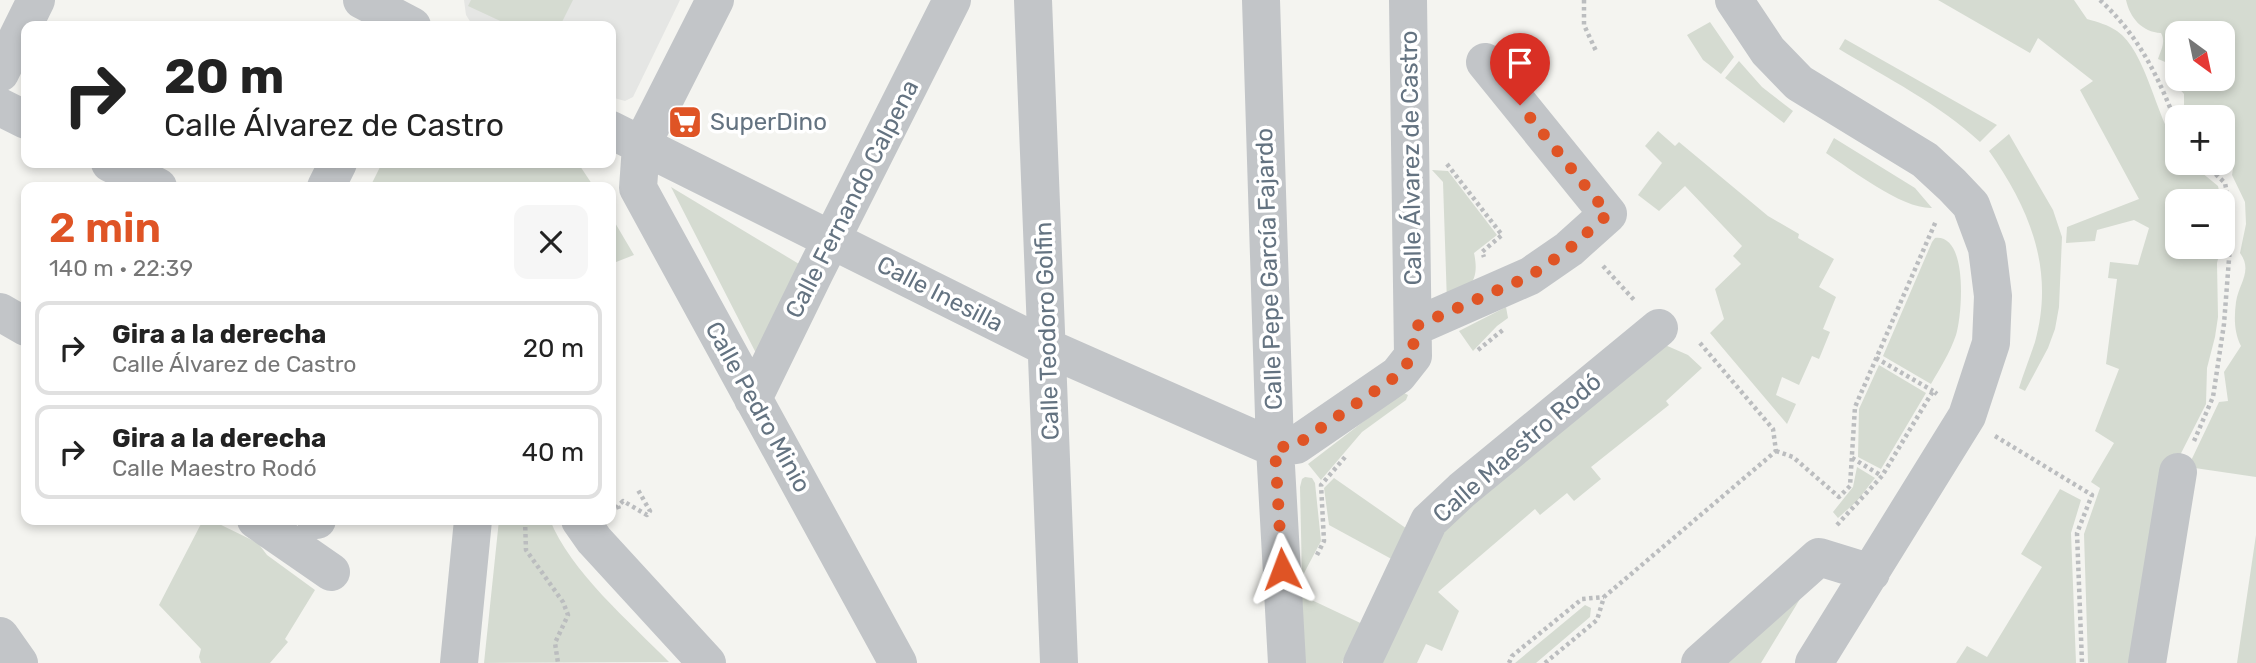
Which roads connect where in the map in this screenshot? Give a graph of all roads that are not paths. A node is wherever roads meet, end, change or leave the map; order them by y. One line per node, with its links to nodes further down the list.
1 (36, 0): 10 (street)
2 (362, 0): 9 (street)
3 (715, 0): 16 (street)
4 (952, 0): 19 (street, Calle Fernando Calpena)
5 (1033, 0): 24 (street, Calle Teodoro Golfin)
6 (1261, 0): 26 (street, Calle Pepe García Fajardo)
7 (1408, 0): 22 (street, Calle Álvarez de Castro)
8 (1734, 0): 32 (street)
9 (410, 19)
10 (26, 21)
11 (21, 30): 13 (street)
12 (1485, 62): 22 (street)
13 (0, 73)
14 (0, 107): 15 (street)
15 (21, 118)
16 (626, 138): 19 (street, Calle Inesilla); 25 (street, Calle Pedro Minio)
17 (120, 168): 18 (street)
18 (148, 182)
19 (831, 239): 24 (street, Calle Inesilla); 25 (street, Calle Fernando Calpena)
20 (0, 312): 21 (street)
21 (21, 324)
22 (1414, 327): 26 (street, Calle Álvarez de Castro)
23 (1659, 328): 40 (street, Calle Maestro Rodó)
24 (1048, 348): 26 (street, Calle Inesilla); 38 (street, Calle Teodoro Golfin)
25 (753, 399): 37 (street, Calle Pedro Minio)
26 (1275, 448): 39 (street, Calle Pepe García Fajardo)
27 (2178, 472): 43 (street)
28 (263, 525): 31 (street)
29 (473, 525): 35 (street)
30 (584, 525): 36 (street)
31 (331, 572)
32 (1871, 573): 41 (street); 42 (street)
33 (0, 636): 34 (street)
34 (19, 663)
35 (459, 663)
36 (707, 663)
37 (898, 663)
38 (1059, 663)
39 (1287, 663)
40 (1362, 663)
41 (1700, 663)
42 (1814, 663)
43 (2147, 663)

